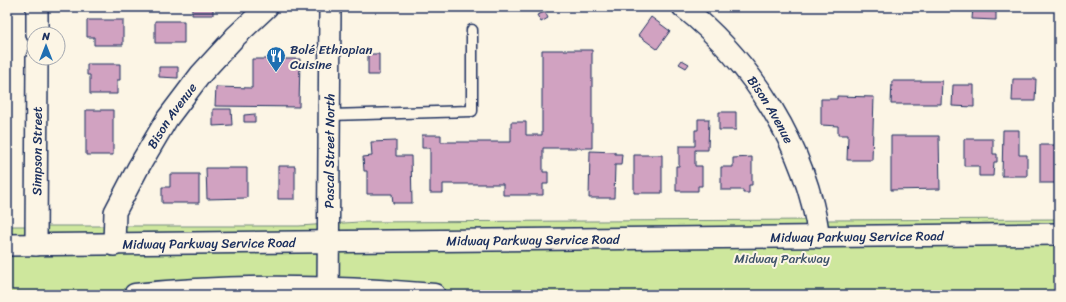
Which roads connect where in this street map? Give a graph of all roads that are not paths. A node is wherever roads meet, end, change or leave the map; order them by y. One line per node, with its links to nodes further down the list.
1 (37, 7): 5 (street)
2 (267, 7): 13 (street, Bison Avenue)
3 (330, 7): 8 (street, Pascal Street North)
4 (683, 7): 10 (street, Bison Avenue)
5 (37, 26)
6 (472, 30): 8 (lane)
7 (37, 66): 12 (street, Simpson Street)
8 (330, 115): 11 (street, Pascal Street North)
9 (1059, 234): 10 (street, Midway Parkway Service Road)
10 (819, 237): 11 (street, Midway Parkway Service Road)
11 (329, 243): 13 (street, Midway Parkway Service Road); 15 (street, Pascal Street North)
12 (36, 245): 13 (street, Midway Parkway Service Road); 14 (street, Midway Parkway Service Road)
13 (114, 245)
14 (7, 246)
15 (328, 291): 16 (street); 17 (street)
16 (135, 295)
17 (434, 295)

